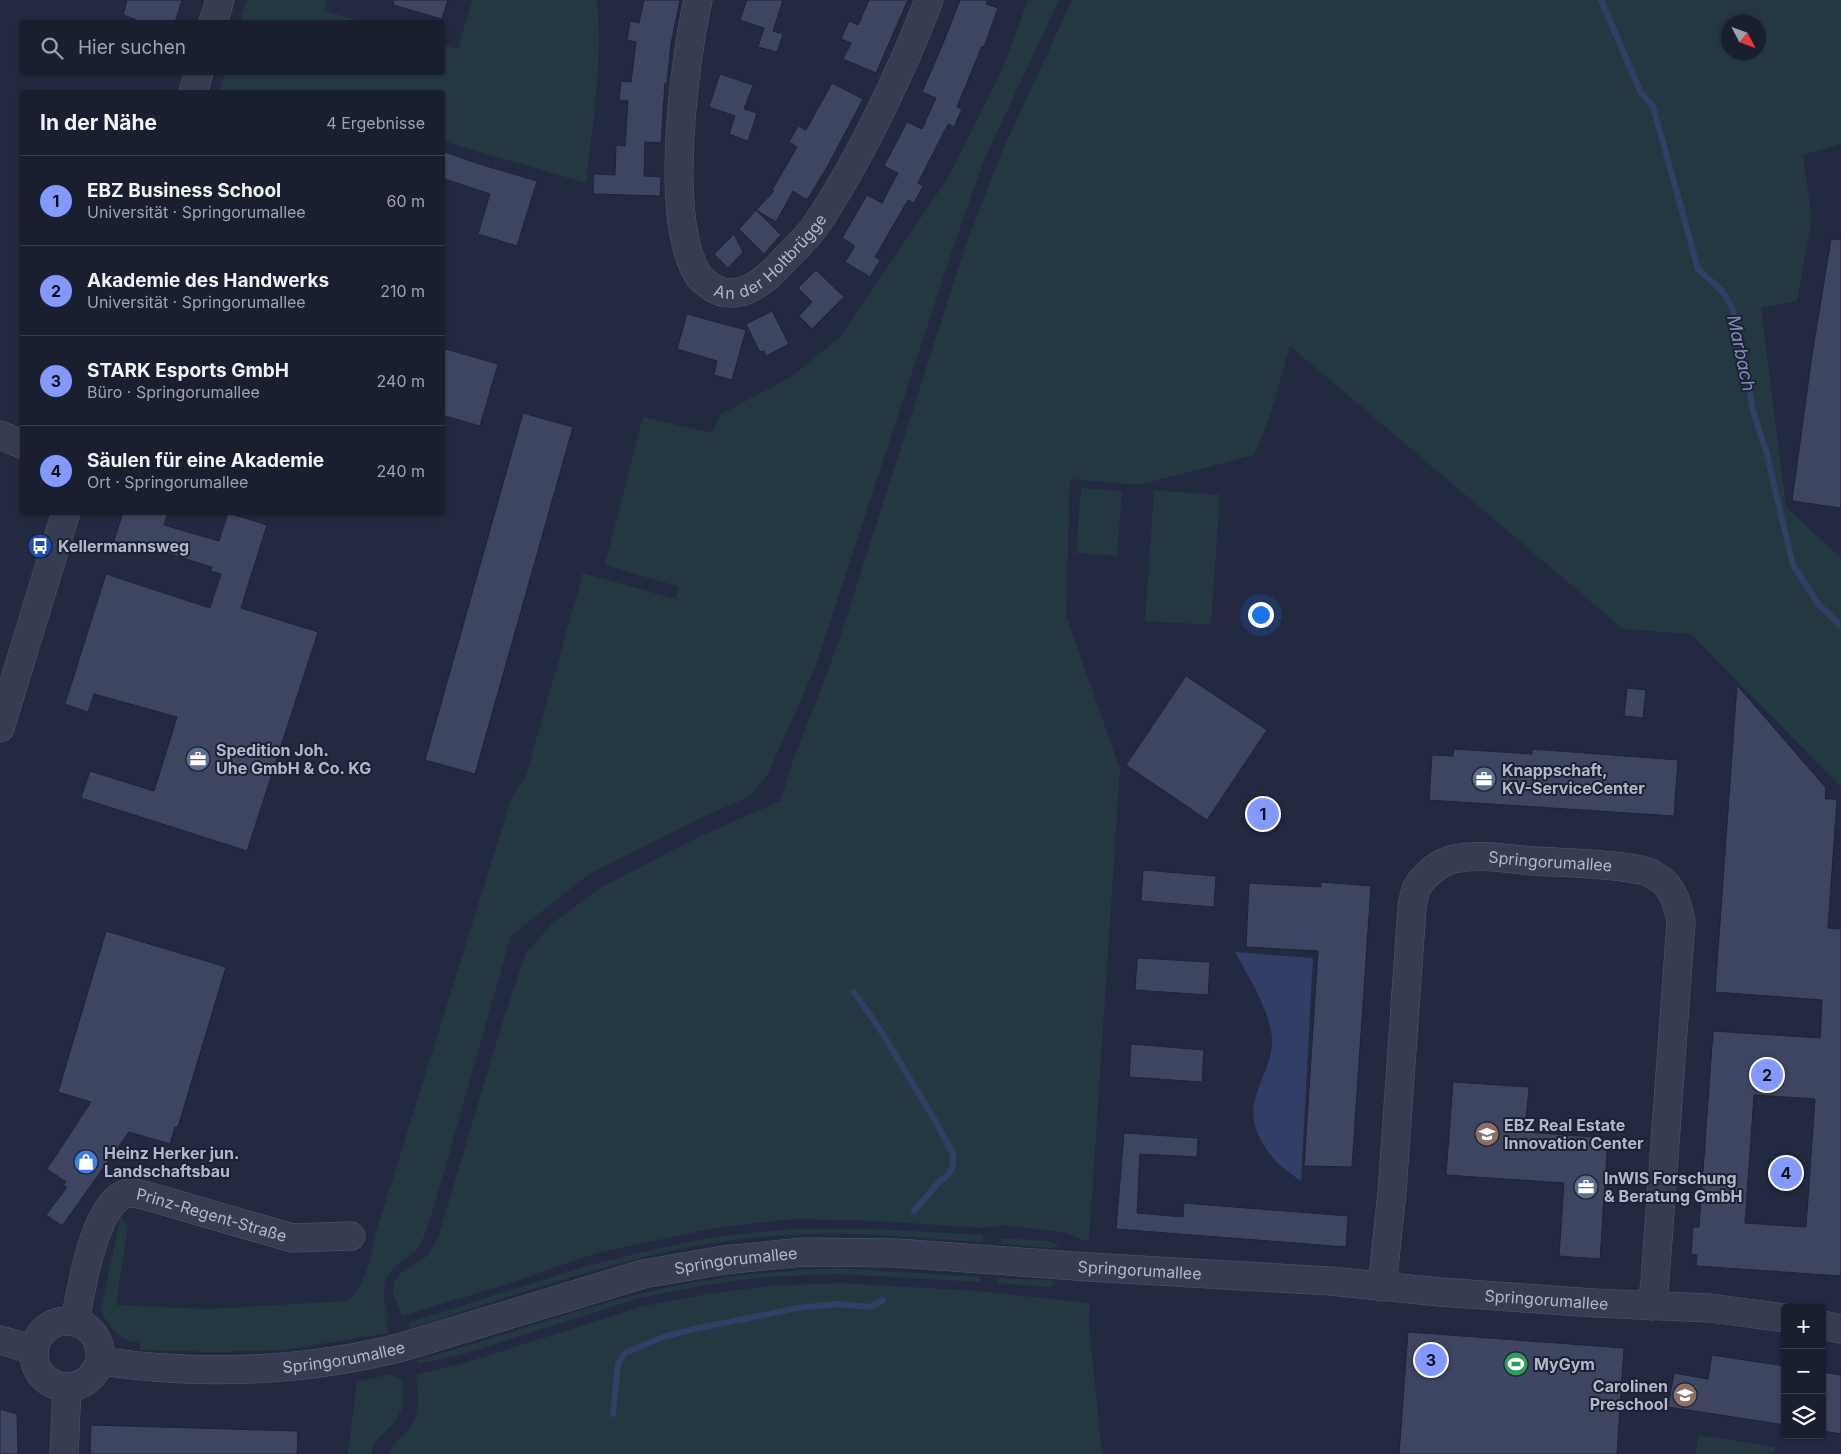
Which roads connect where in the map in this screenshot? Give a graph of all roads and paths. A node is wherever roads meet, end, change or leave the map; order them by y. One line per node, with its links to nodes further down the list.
1 (220, 0): 4 (street)
2 (698, 0): 3 (street, An der Holtbrügge)
3 (929, 0)
4 (214, 20)
5 (198, 75): 6 (street)
6 (194, 90)
7 (0, 435): 8 (street)
8 (20, 443)
9 (65, 515): 10 (street)
10 (0, 728)
11 (351, 1236): 15 (street, Prinz-Regent-Straße)
12 (1382, 1287): 13 (street, Springorumallee); 13 (street, Springorumallee); 20 (street, Springorumallee)
13 (1652, 1306): 14 (street, Springorumallee)
14 (1781, 1317)
15 (75, 1322): 19 (street); 20 (street)
16 (1826, 1326): 17 (street)
17 (1841, 1329)
18 (0, 1340): 19 (street)
19 (34, 1350): 21 (street)
20 (100, 1360): 21 (street)
21 (67, 1388): 22 (street)
22 (64, 1454)

